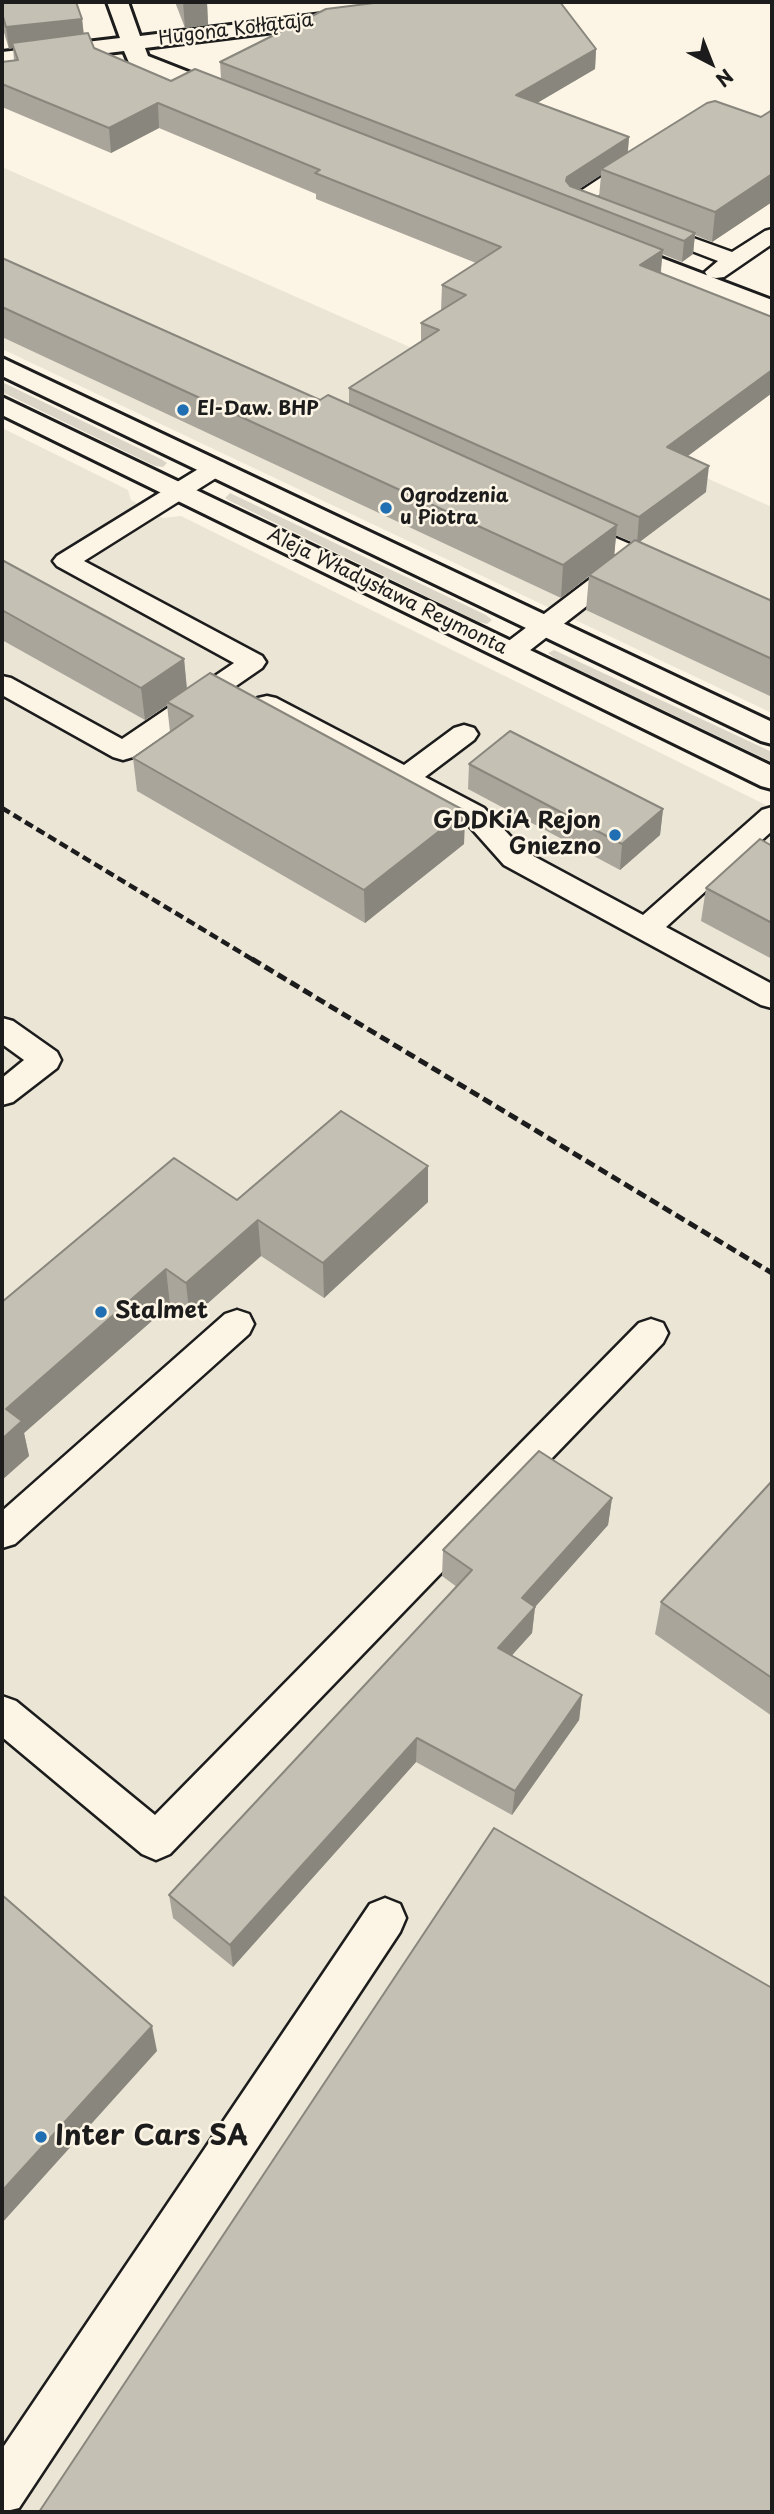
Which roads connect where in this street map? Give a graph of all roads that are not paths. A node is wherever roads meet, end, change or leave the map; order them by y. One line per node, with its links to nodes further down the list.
1 (118, 2): 3 (street)
2 (363, 15): 3 (street, Hugona Kołłątaja)
3 (134, 42): 4 (street, Hugona Kołłątaja); 5 (street)
4 (2, 60)
5 (256, 106)
6 (659, 148): 9 (lane)
7 (772, 235): 9 (lane)
8 (589, 237): 10 (street)
9 (735, 260): 10 (lane)
10 (702, 281): 11 (street)
11 (772, 309)
12 (2, 366): 14 (street, Aleja Władysława Reymonta)
13 (2, 405): 15 (street, Aleja Władysława Reymonta)
14 (216, 468): 15 (lane); 19 (street, Aleja Władysława Reymonta)
15 (179, 491): 20 (street, Aleja Władysława Reymonta); 21 (lane)
16 (548, 515): 17 (lane)
17 (637, 555): 18 (lane); 19 (lane)
18 (686, 578)
19 (545, 626): 20 (lane); 24 (street, Aleja Władysława Reymonta)
20 (511, 652): 26 (street, Aleja Władysława Reymonta)
21 (2, 684)
22 (267, 704): 25 (lane)
23 (464, 734): 25 (lane)
24 (772, 734)
25 (405, 778): 28 (lane)
26 (772, 779)
27 (772, 816): 28 (lane)
28 (645, 929): 29 (lane)
29 (772, 996)
30 (2, 1029): 31 (lane)
31 (2, 1094)
32 (237, 1324): 34 (lane)
33 (651, 1333): 35 (lane)
34 (2, 1533)
35 (2, 1713)
36 (385, 1918): 37 (lane)
37 (2, 2491)

